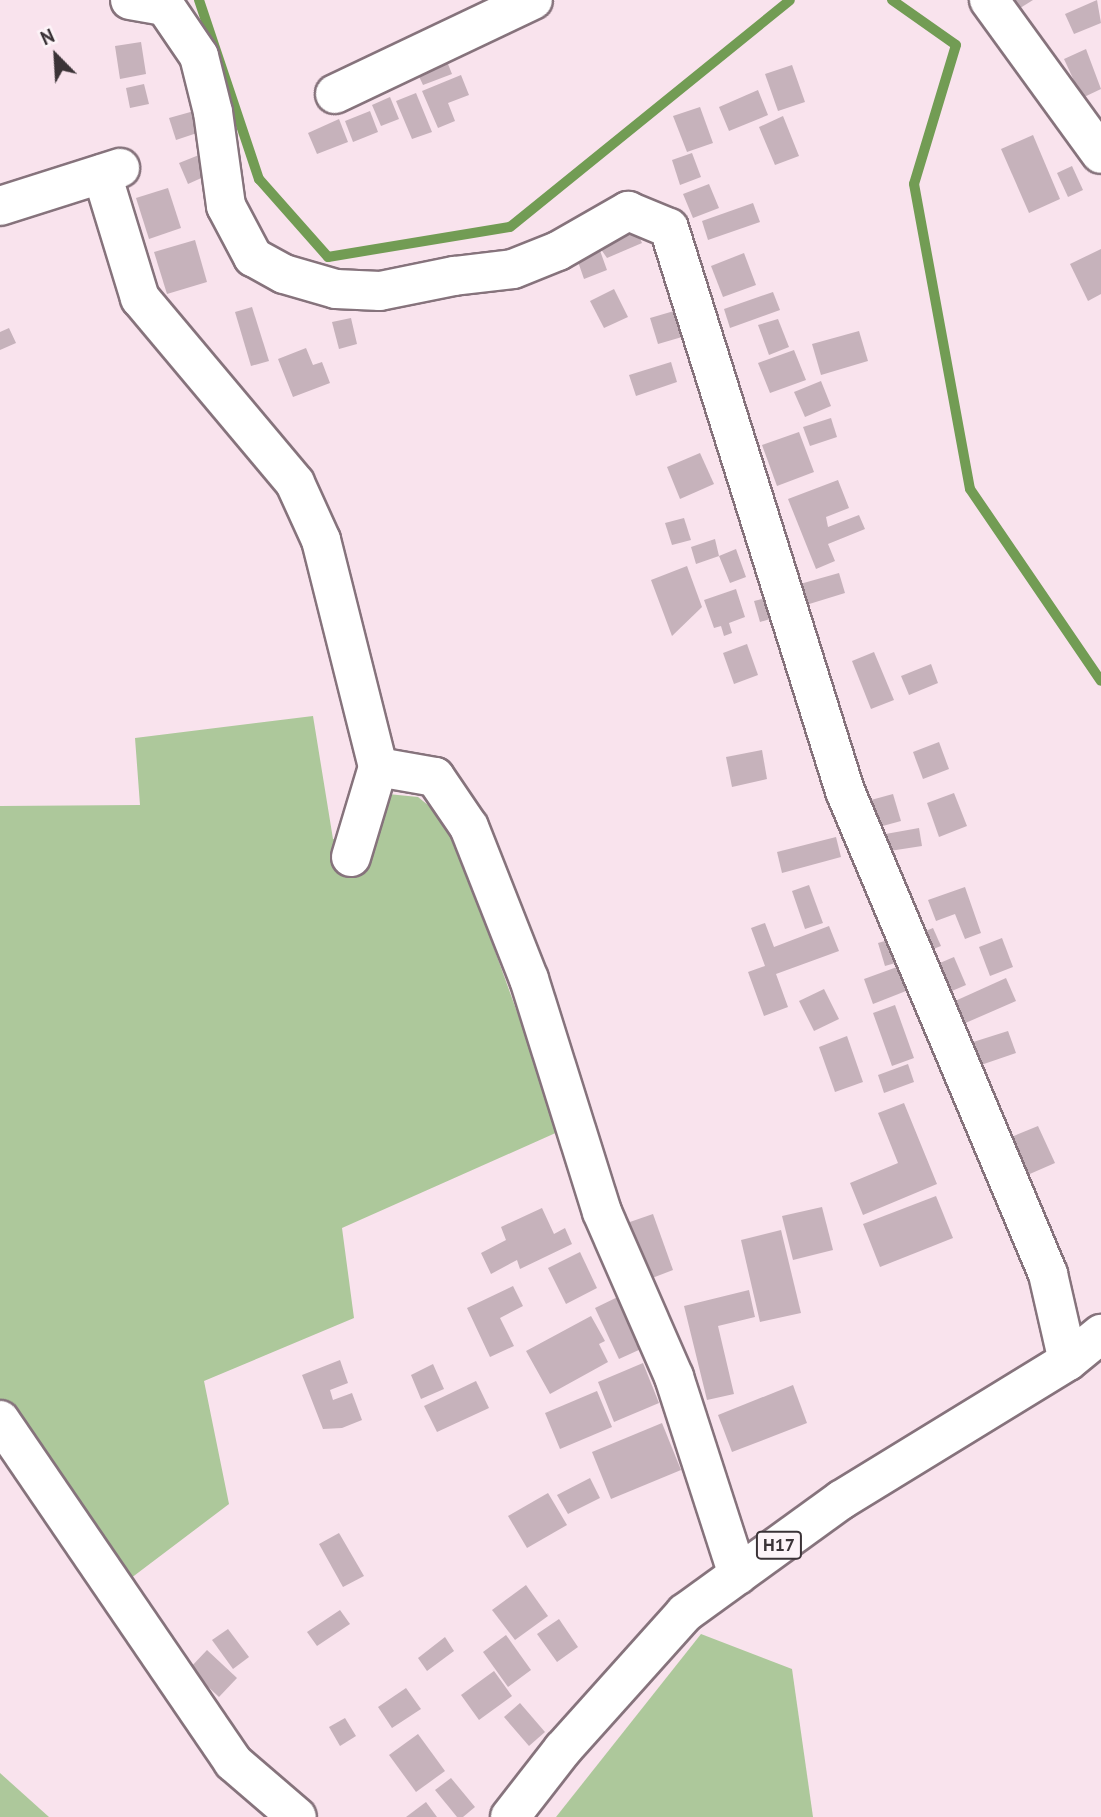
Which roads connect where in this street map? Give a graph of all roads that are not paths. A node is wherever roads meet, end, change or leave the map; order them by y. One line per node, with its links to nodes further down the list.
1 (130, 0): 10 (street)
2 (533, 0): 4 (street)
3 (989, 0): 5 (street)
4 (335, 94)
5 (1101, 154)
6 (0, 206): 7 (street)
7 (378, 767): 8 (street); 12 (street)
8 (351, 857)
9 (1101, 1334): 10 (street, H17)
10 (1068, 1361): 12 (street, H17)
11 (0, 1420): 13 (street)
12 (737, 1575): 14 (street, H17)
13 (297, 1817)
14 (510, 1817)

